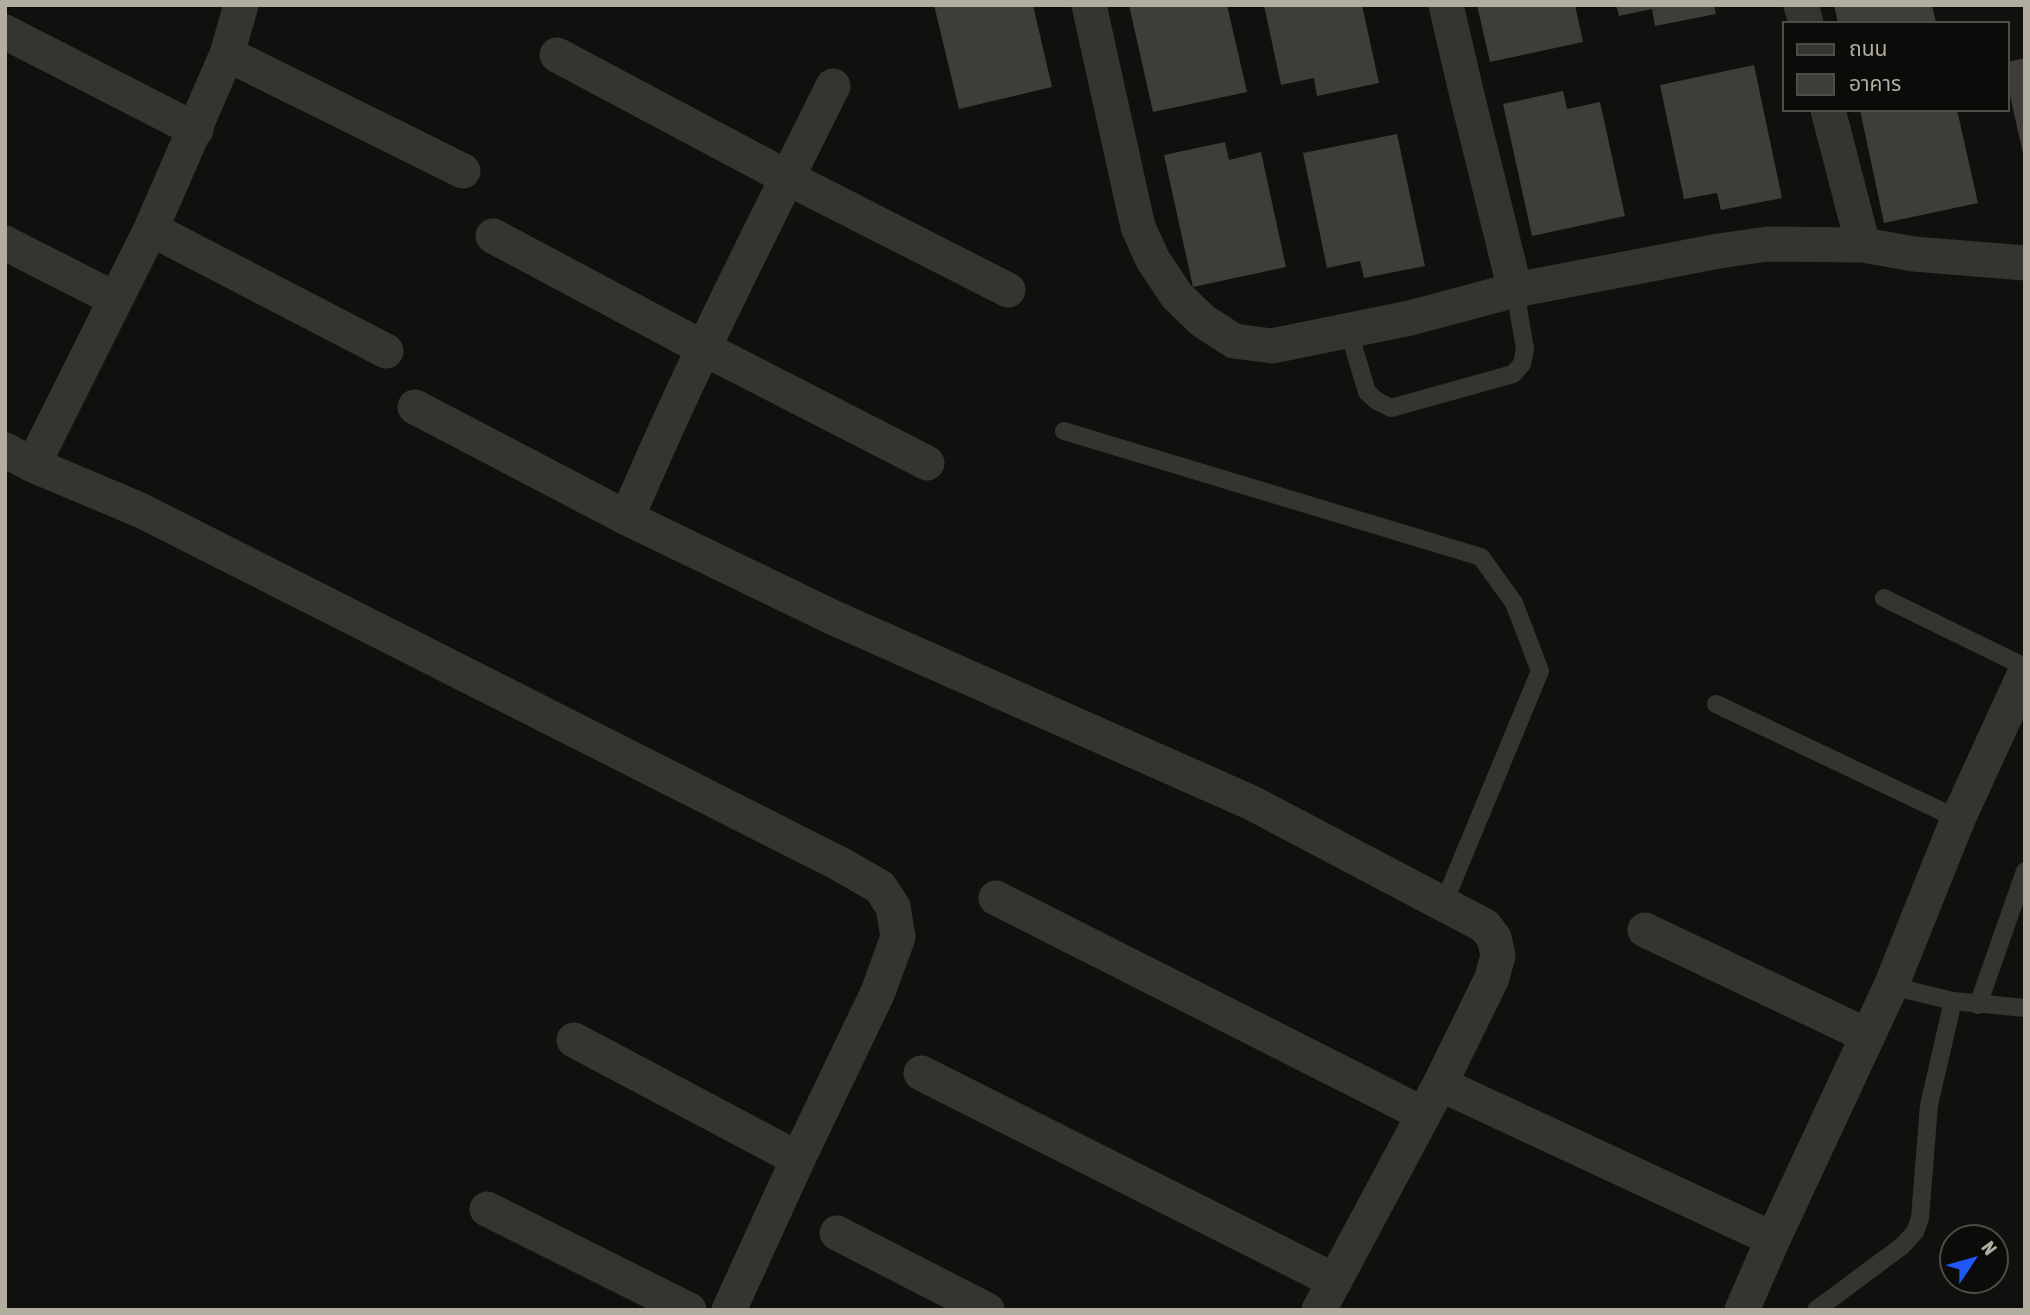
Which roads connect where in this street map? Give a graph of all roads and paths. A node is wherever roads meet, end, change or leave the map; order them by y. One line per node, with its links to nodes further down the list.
1 (241, 5): 5 (street)
2 (1089, 5): 20 (street)
3 (1446, 5): 18 (street)
4 (5, 32): 9 (street)
5 (227, 54): 9 (street); 10 (street)
6 (557, 55): 11 (street)
7 (833, 86): 11 (street)
8 (1829, 112): 15 (street)
9 (196, 130): 12 (street)
10 (463, 171)
11 (788, 178): 17 (street); 21 (street)
12 (151, 229): 19 (street); 22 (street)
13 (493, 236): 21 (street)
14 (5, 243): 19 (street)
15 (1863, 245): 16 (street); 18 (street)
16 (2025, 263)
17 (1008, 290)
18 (1515, 290): 20 (street); 20 (lane)
19 (115, 299): 25 (street)
20 (1349, 332)
21 (705, 349): 26 (street); 27 (street)
22 (386, 351)
23 (415, 407): 27 (street)
24 (1064, 431): 35 (lane)
25 (19, 457): 46 (street)
26 (927, 463)
27 (626, 518): 35 (street)
28 (1884, 598): 29 (lane)
29 (2025, 667)
30 (2025, 673): 32 (street)
31 (1716, 704): 32 (lane)
32 (1958, 819): 37 (street)
33 (2025, 871): 39 (lane)
34 (996, 898): 45 (street)
35 (1443, 905): 44 (street)
36 (1645, 930): 41 (street)
37 (1891, 986): 38 (lane); 41 (street)
38 (1953, 1001): 39 (lane); 55 (lane)
39 (1978, 1005): 40 (lane)
40 (2025, 1007)
41 (1868, 1036): 49 (street)
42 (574, 1040): 46 (street)
43 (921, 1073): 50 (street)
44 (1440, 1084): 45 (street); 49 (street)
45 (1423, 1114): 50 (street)
46 (798, 1159): 52 (street)
47 (486, 1209): 51 (street)
48 (837, 1233): 53 (street)
49 (1773, 1239): 54 (street)
50 (1327, 1296)
51 (689, 1310)
52 (729, 1310)
53 (987, 1310)
54 (1742, 1310)
55 (1816, 1310)

